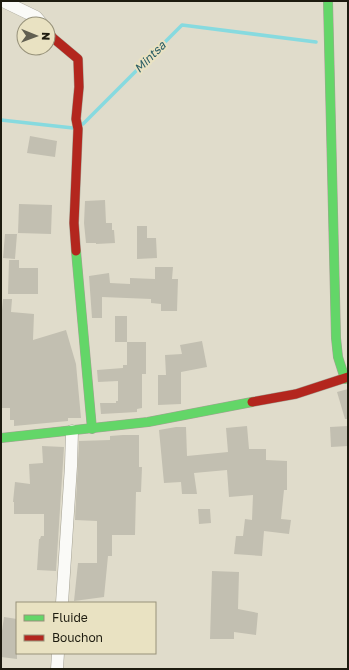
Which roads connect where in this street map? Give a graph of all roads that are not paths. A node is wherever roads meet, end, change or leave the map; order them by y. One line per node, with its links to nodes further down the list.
1 (3, 1): 3 (street)
2 (328, 1): 5 (street)
3 (34, 16)
4 (56, 41): 6 (street)
5 (346, 378): 6 (street)
6 (92, 429): 7 (street)
7 (72, 431): 8 (street); 9 (street)
8 (1, 438)
9 (62, 602)
10 (58, 654): 11 (street)
11 (57, 669)

